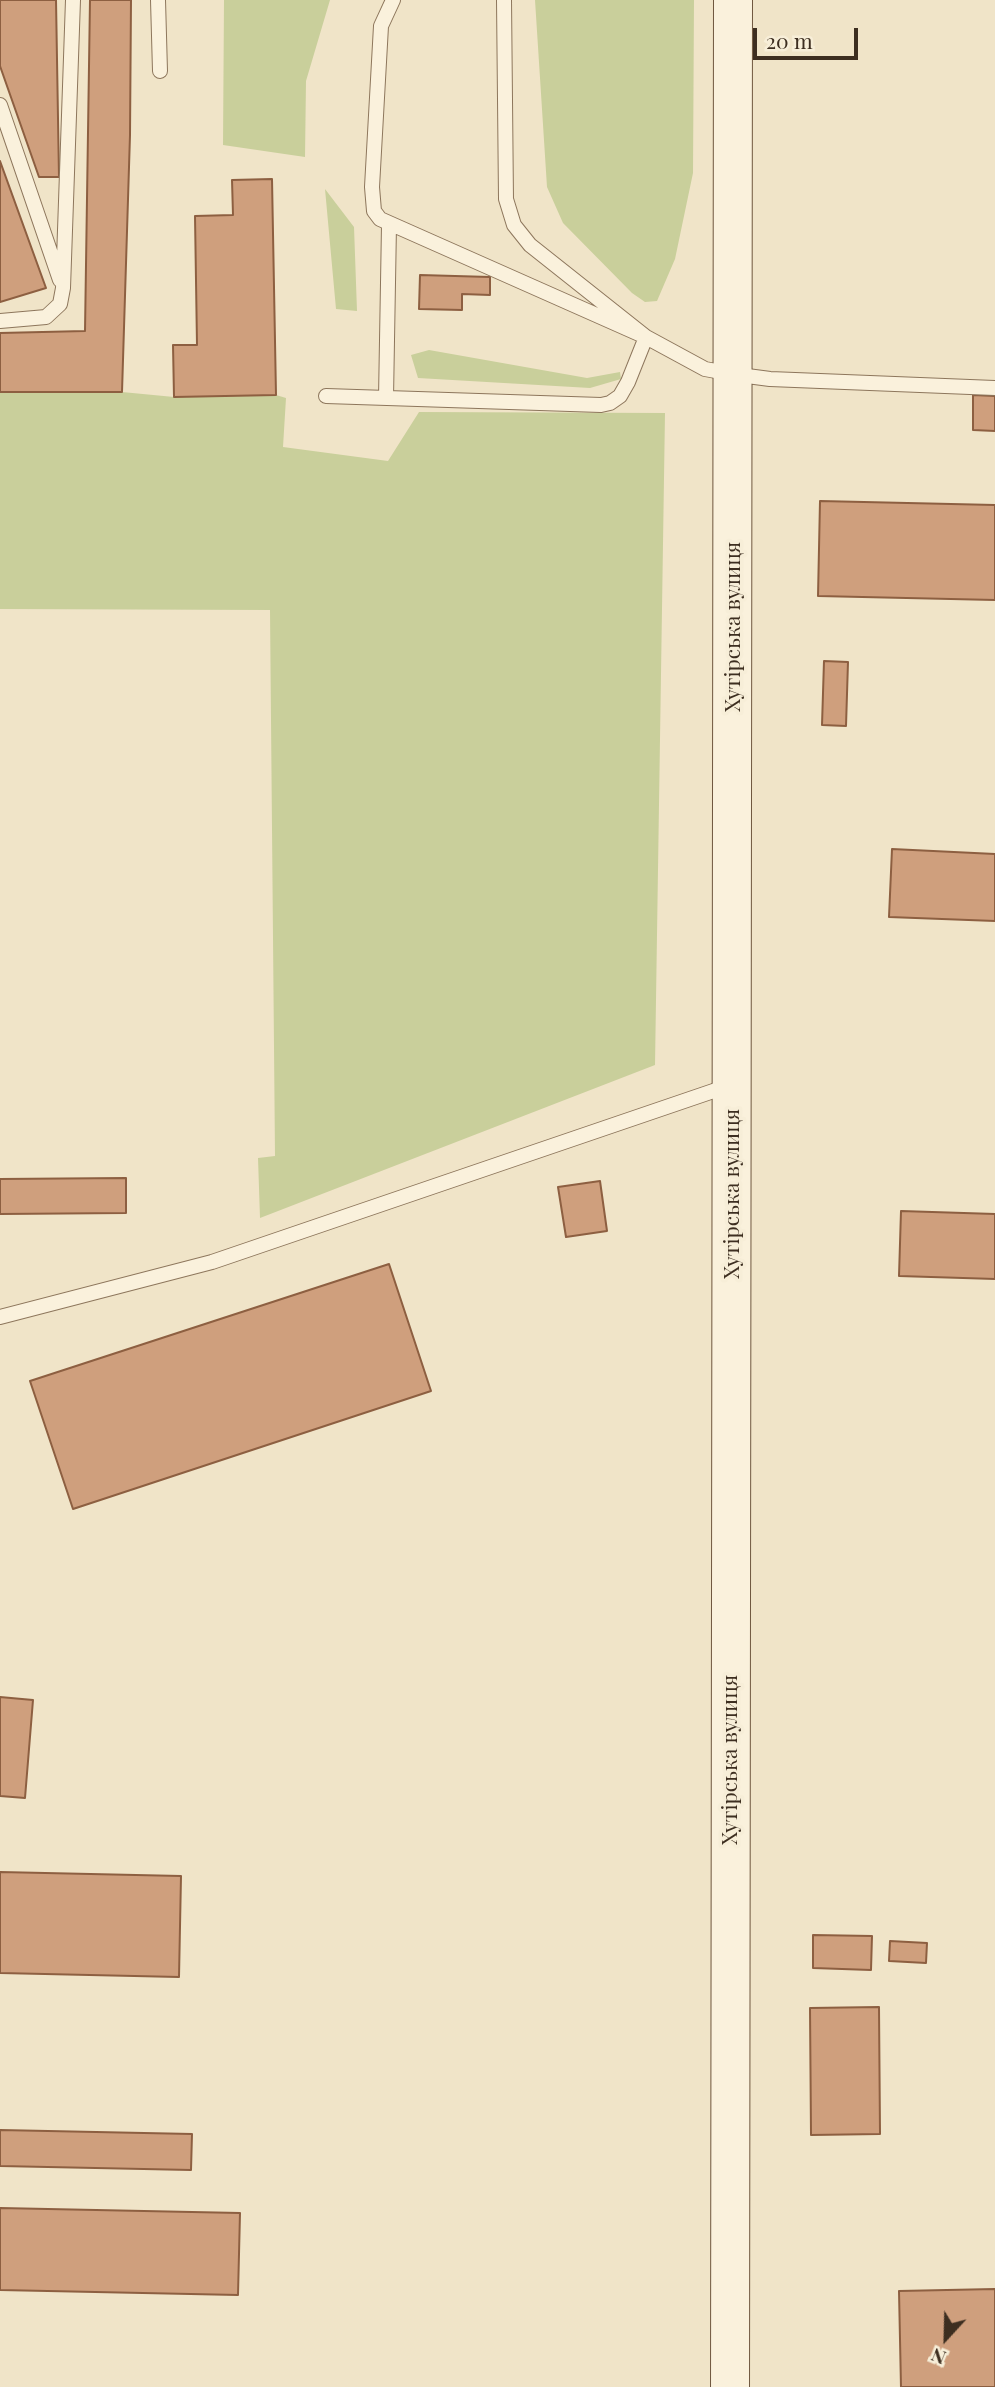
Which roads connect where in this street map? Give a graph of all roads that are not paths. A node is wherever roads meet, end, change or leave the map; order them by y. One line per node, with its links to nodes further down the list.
1 (73, 0): 9 (lane)
2 (158, 0): 6 (lane)
3 (393, 0): 8 (lane)
4 (504, 0): 11 (lane)
5 (733, 0): 12 (main road, Хутірська вулиця)
6 (160, 71)
7 (0, 106): 9 (lane)
8 (389, 225): 11 (lane); 15 (lane)
9 (63, 288): 10 (lane)
10 (0, 321)
11 (646, 337): 12 (lane); 15 (lane)
12 (732, 374): 13 (lane); 16 (main road, Хутірська вулиця)
13 (995, 388)
14 (326, 396): 15 (lane)
15 (386, 398)
16 (733, 1085): 17 (lane); 18 (main road, Хутірська вулиця)
17 (0, 1317)
18 (730, 2387)

